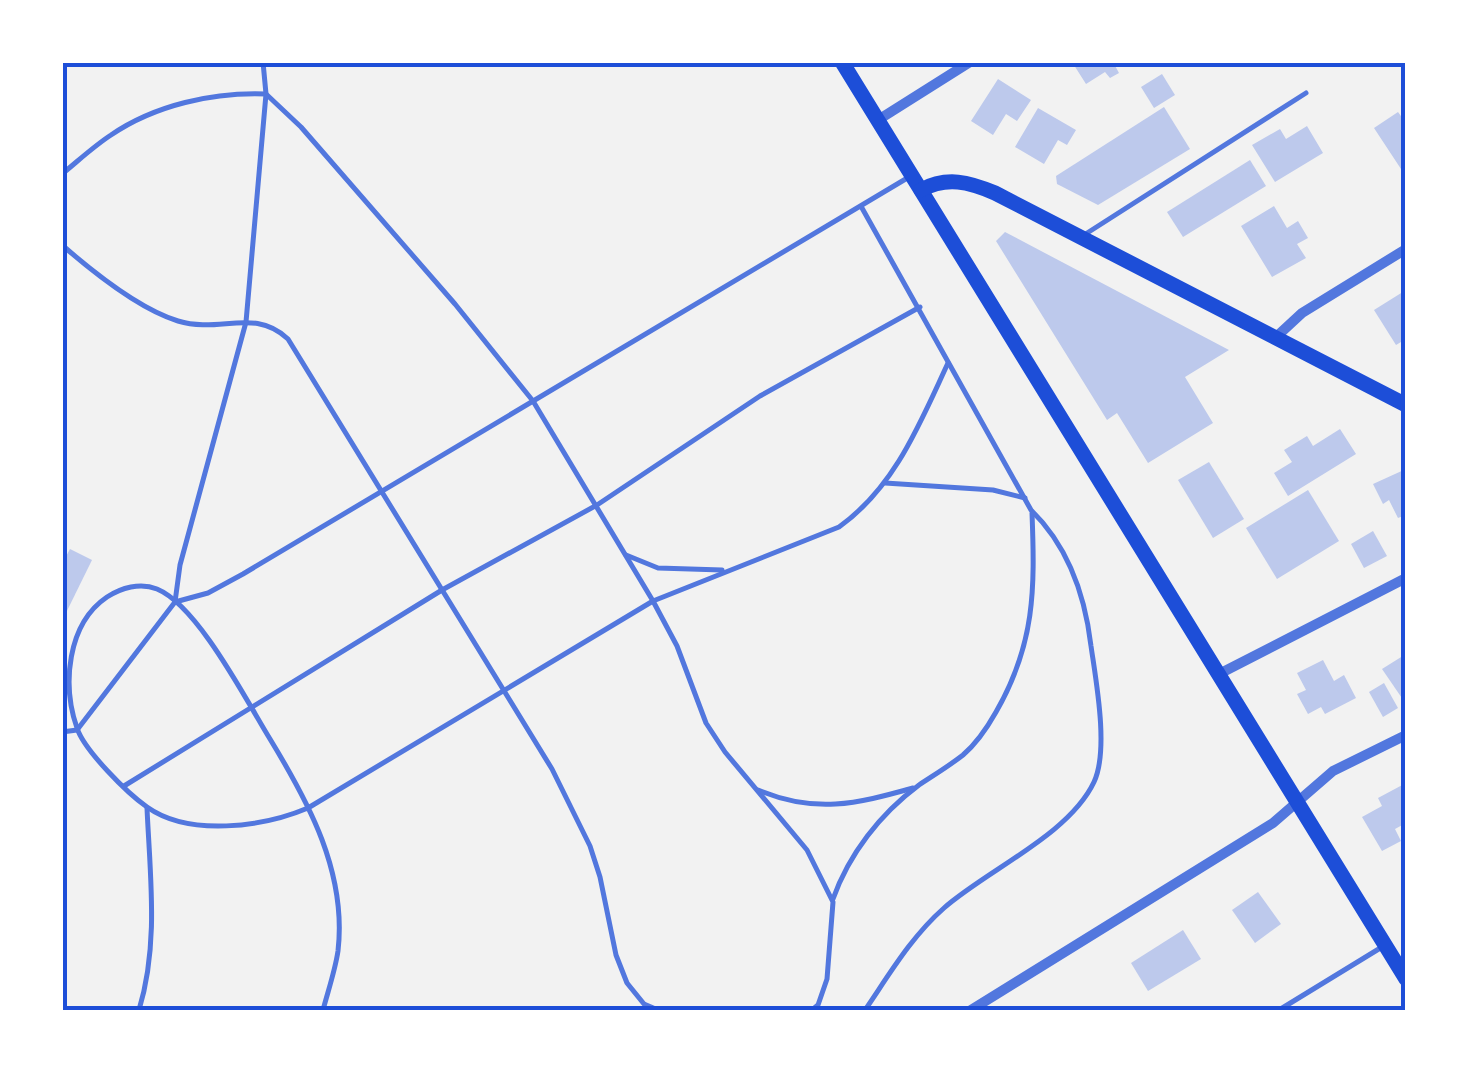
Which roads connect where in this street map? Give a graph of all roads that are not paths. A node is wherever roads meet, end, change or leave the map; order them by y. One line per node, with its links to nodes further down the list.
1 (263, 62): 7 (lane)
2 (842, 62): 8 (main road)
3 (942, 62): 5 (lane)
4 (970, 62): 5 (street)
5 (950, 75): 8 (street)
6 (1306, 93): 13 (lane)
7 (266, 94): 9 (lane); 17 (lane); 20 (lane)
8 (878, 120): 10 (main road)
9 (62, 174)
10 (912, 176): 11 (main road); 12 (lane)
11 (921, 190): 13 (main road); 33 (main road)
12 (862, 208): 16 (lane); 20 (lane)
13 (1082, 237): 18 (main road)
14 (62, 245): 17 (lane)
15 (1406, 250): 18 (street)
16 (920, 307): 19 (lane); 25 (lane)
17 (246, 322): 23 (lane); 32 (lane)
18 (1275, 338): 21 (main road)
19 (948, 363): 22 (lane); 24 (lane)
20 (533, 401): 23 (lane); 25 (lane)
21 (1406, 405)
22 (884, 483): 24 (lane); 28 (lane)
23 (382, 491): 30 (lane); 32 (lane)
24 (1025, 498): 26 (lane)
25 (597, 505): 27 (lane); 30 (lane)
26 (1032, 510): 40 (lane); 56 (lane)
27 (626, 555): 28 (lane); 31 (lane)
28 (724, 570): 31 (lane)
29 (1406, 578): 33 (street)
30 (442, 590): 34 (lane); 35 (lane)
31 (653, 601): 34 (lane); 41 (lane)
32 (175, 602): 35 (lane); 36 (lane); 36 (lane)
33 (1219, 674): 42 (main road)
34 (504, 691): 44 (lane); 48 (lane)
35 (251, 708): 39 (lane); 44 (lane)
36 (77, 730): 37 (lane); 39 (lane)
37 (62, 732)
38 (1406, 734): 42 (street)
39 (124, 786): 43 (lane)
40 (916, 788): 41 (lane); 45 (lane)
41 (757, 790): 45 (lane)
42 (1297, 802): 46 (main road); 57 (street)
43 (147, 808): 44 (lane); 50 (lane)
44 (308, 808): 51 (lane)
45 (832, 902): 49 (lane)
46 (1385, 945): 47 (main road); 58 (lane)
47 (1406, 978)
48 (644, 1004): 52 (lane); 53 (lane)
49 (818, 1004): 54 (lane); 55 (lane)
50 (139, 1010)
51 (323, 1010)
52 (637, 1010)
53 (658, 1010)
54 (812, 1010)
55 (825, 1010)
56 (865, 1010)
57 (971, 1010)
58 (1278, 1010)

